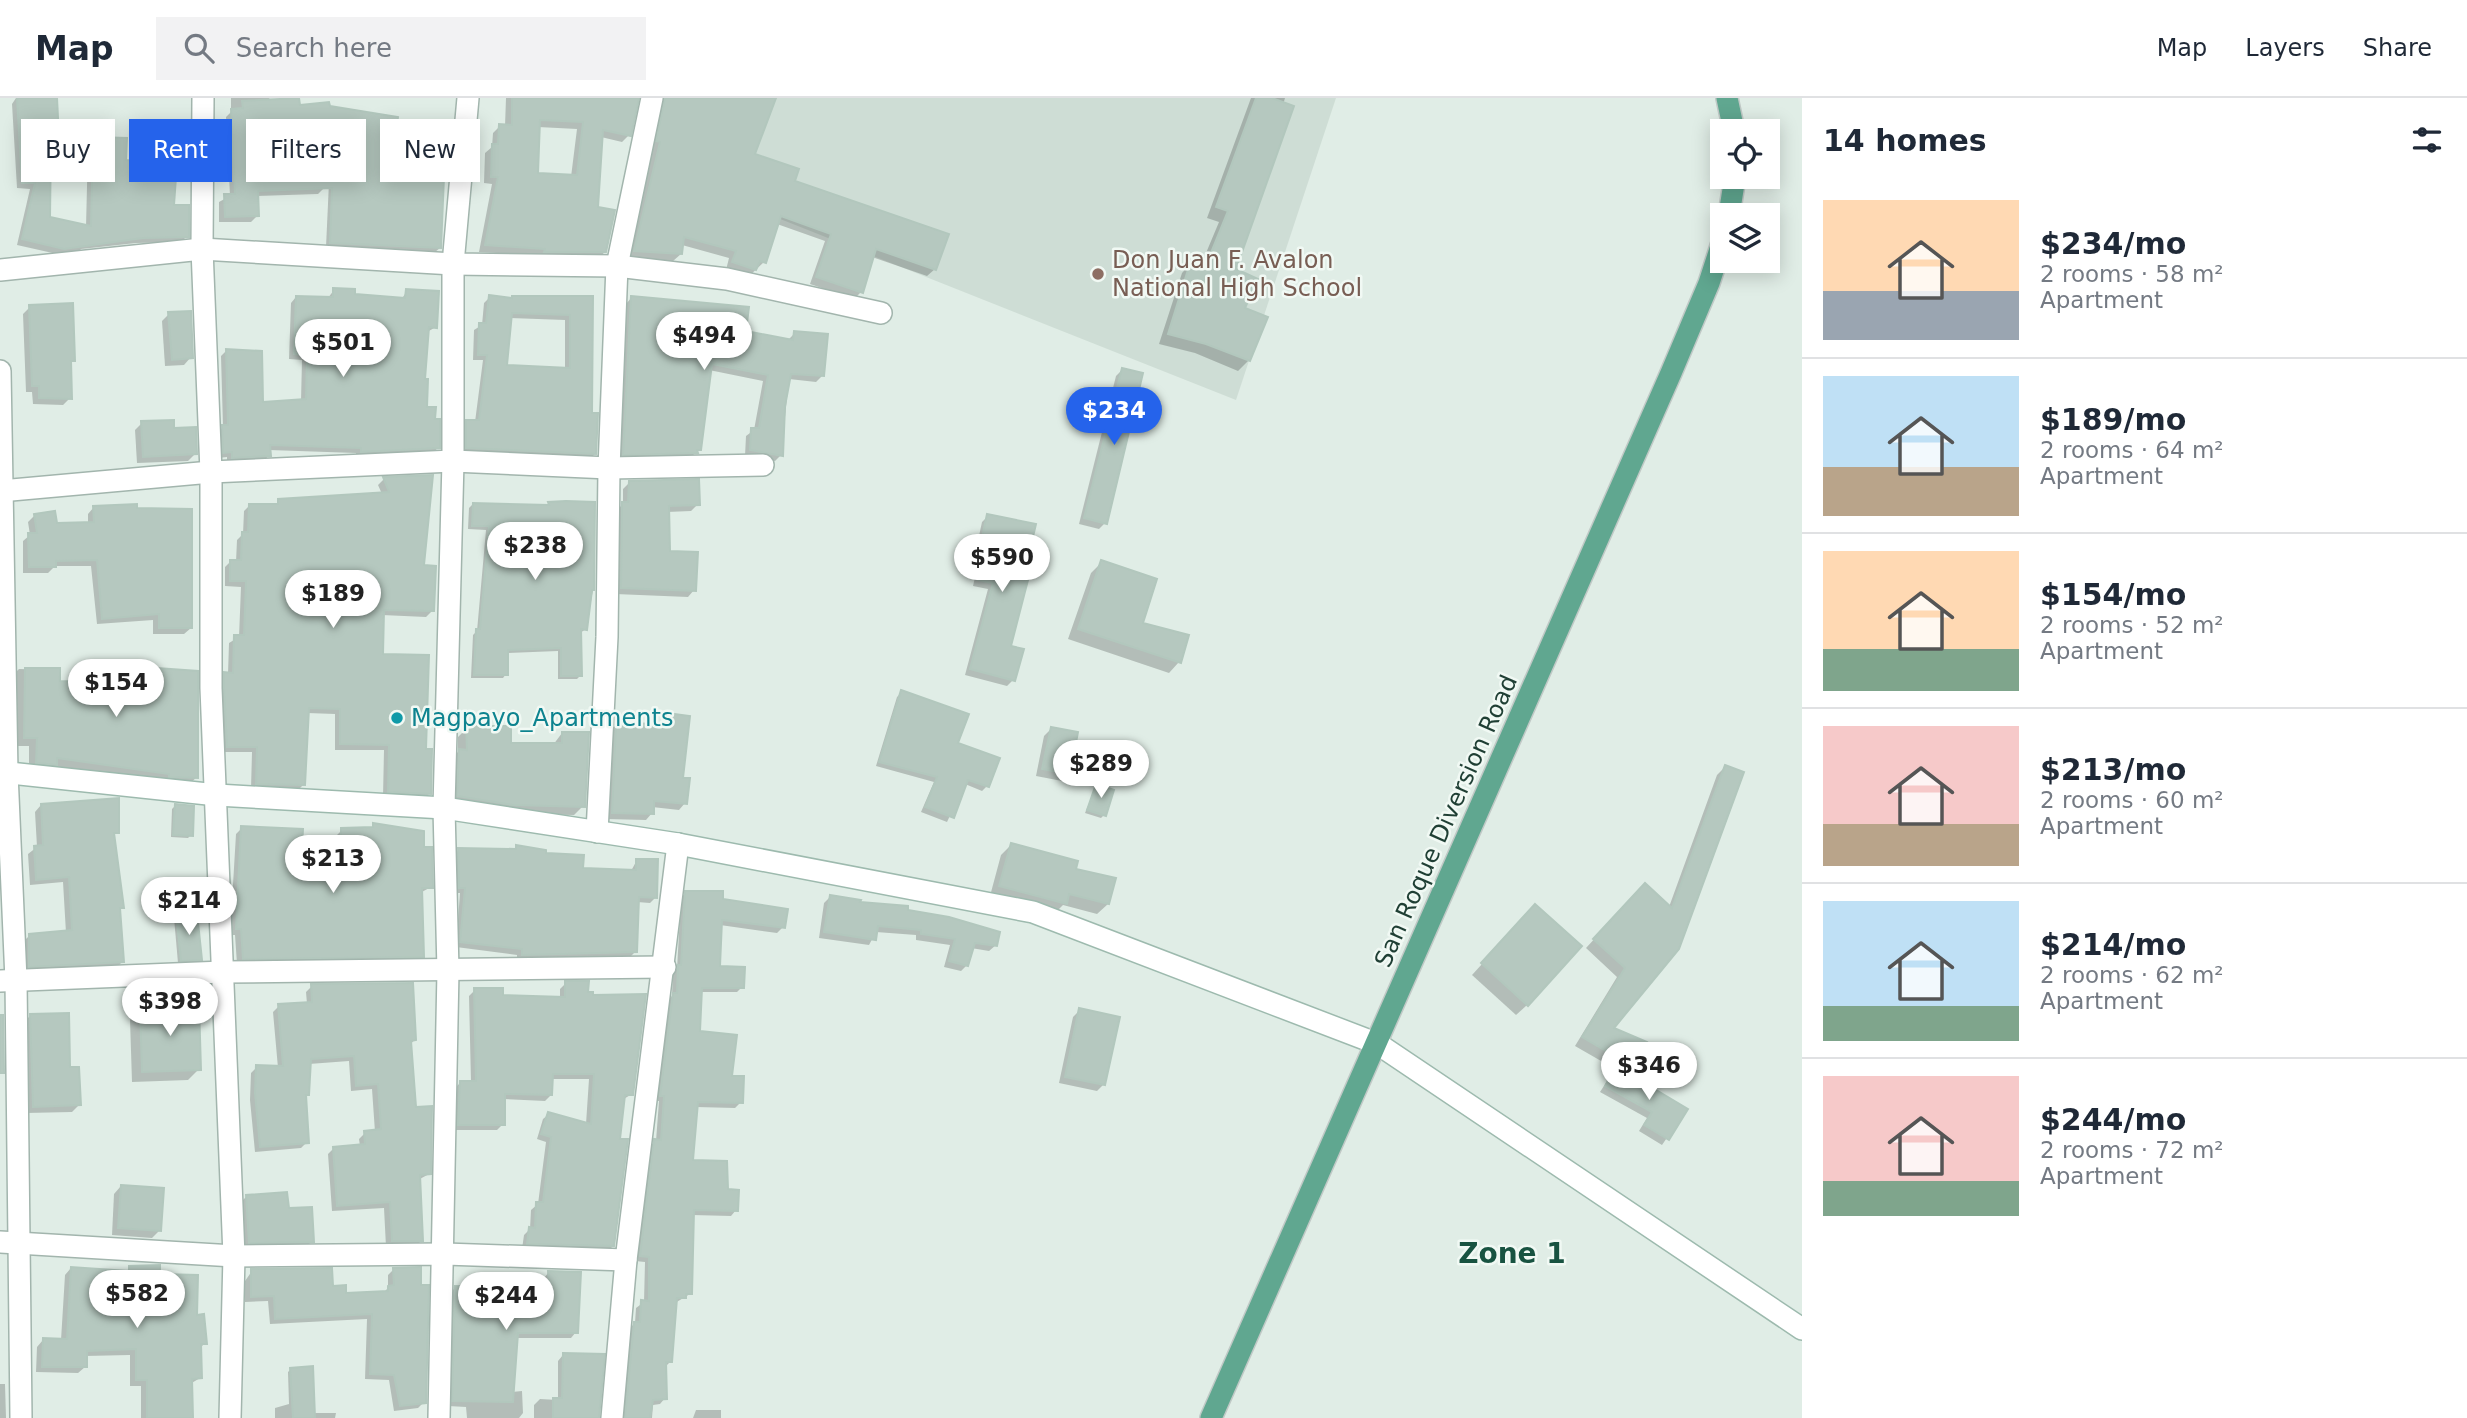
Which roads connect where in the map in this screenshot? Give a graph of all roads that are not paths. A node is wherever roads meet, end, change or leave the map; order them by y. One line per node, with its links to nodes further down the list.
1 (203, 98): 6 (street)
2 (468, 98): 7 (street)
3 (652, 98): 8 (street)
4 (1727, 98): 5 (main road)
5 (1731, 119)
6 (202, 248): 7 (street); 9 (street); 16 (street)
7 (453, 264): 8 (street); 13 (street)
8 (617, 266): 11 (street); 15 (street)
9 (0, 270)
10 (1712, 273): 27 (main road, San Roque Diversion Road)
11 (881, 313)
12 (0, 371): 17 (street)
13 (453, 461): 15 (street); 16 (street); 20 (street)
14 (763, 465): 15 (street)
15 (609, 468): 21 (street)
16 (211, 472): 17 (street); 19 (street)
17 (0, 491): 18 (street)
18 (3, 772): 19 (street); 26 (street)
19 (217, 795): 20 (street); 25 (street)
20 (444, 808): 21 (street); 24 (street)
21 (597, 832): 22 (street)
22 (678, 844): 23 (street); 27 (street)
23 (665, 967): 24 (street); 31 (street)
24 (448, 971): 25 (street); 29 (street)
25 (223, 972): 26 (street); 30 (street)
26 (8, 981): 28 (street)
27 (1378, 1044): 32 (street); 37 (main road, San Roque Diversion Road)
28 (8, 1242): 30 (street); 33 (street)
29 (445, 1254): 30 (street); 31 (street); 35 (street)
30 (233, 1256): 34 (street)
31 (626, 1260): 36 (street)
32 (1802, 1329)
33 (21, 1418)
34 (230, 1418)
35 (439, 1418)
36 (612, 1418)
37 (1211, 1418)

